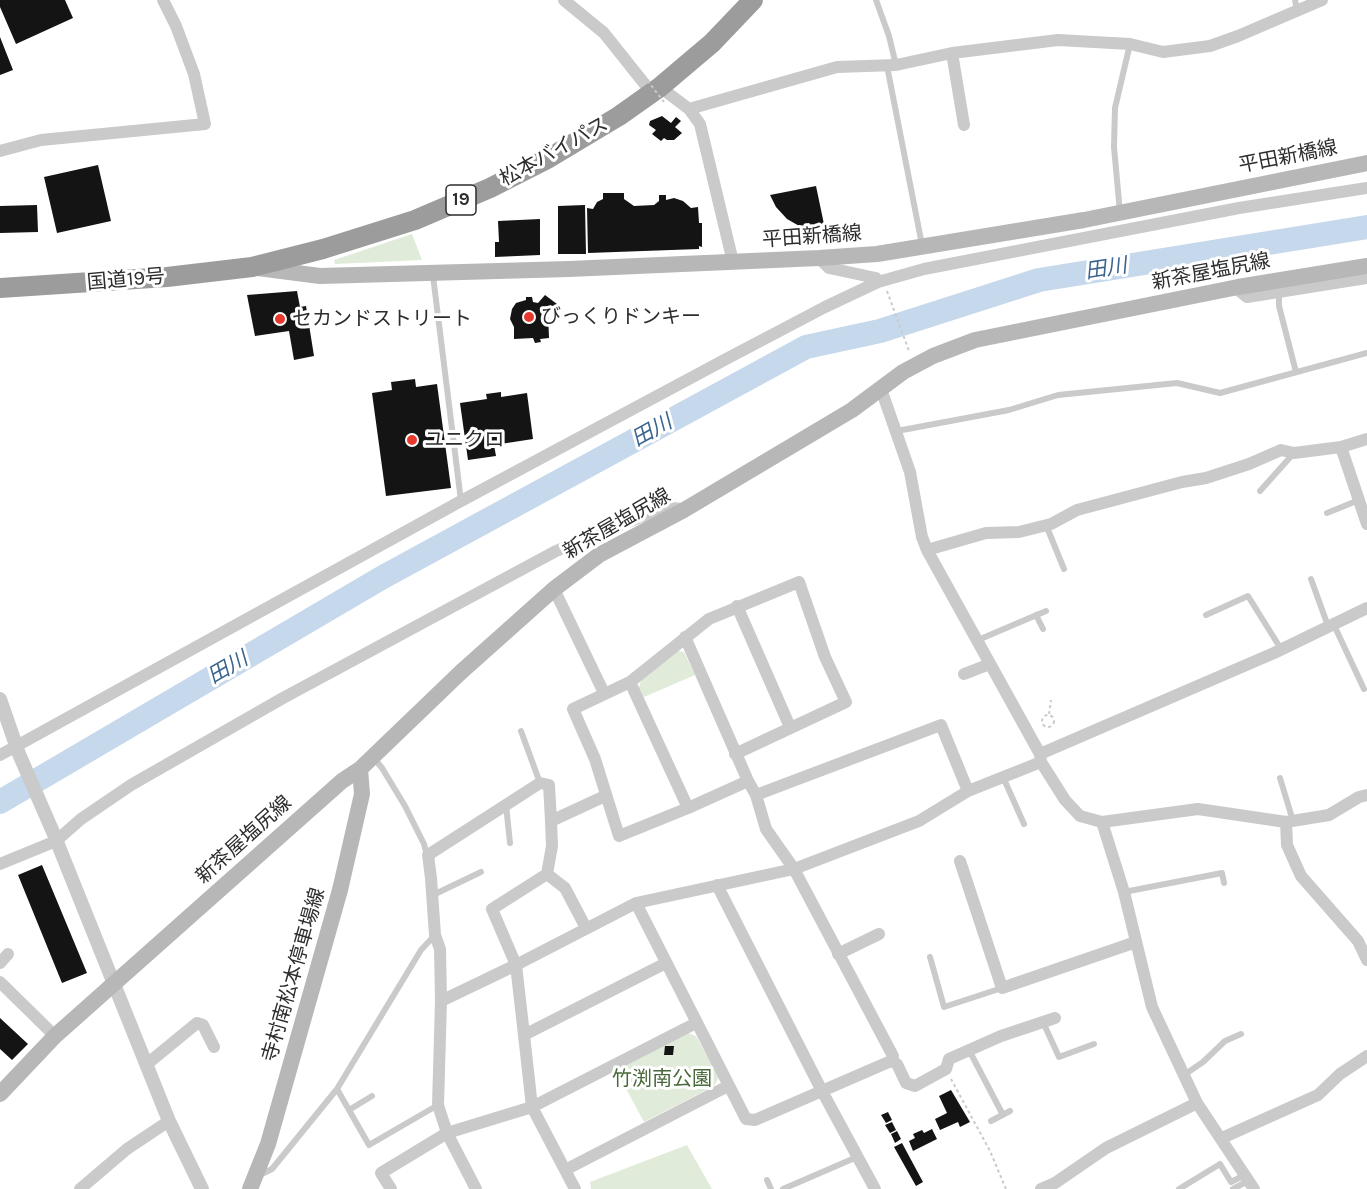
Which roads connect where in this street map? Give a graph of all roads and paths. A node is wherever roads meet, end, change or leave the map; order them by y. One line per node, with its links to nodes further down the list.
1 (163, 0): 13 (street)
2 (564, 0): 10 (street)
3 (753, 0): 10 (highway, 松本バイパス / 19)
4 (876, 0): 9 (lane)
5 (1322, 0): 6 (street)
6 (1296, 5): 7 (street)
7 (1130, 44): 8 (street); 16 (lane)
8 (952, 53): 9 (street); 12 (street)
9 (891, 66): 11 (street); 17 (lane)
10 (655, 89): 11 (street); 21 (highway, 松本バイパス / 19)
11 (689, 109): 19 (street)
12 (964, 125)
13 (0, 151)
14 (1367, 163): 16 (main road, 平田新橋線)
15 (1367, 189): 24 (street)
16 (1120, 213): 17 (main road, 平田新橋線)
17 (922, 246): 18 (main road, 平田新橋線)
18 (819, 258): 19 (main road, 平田新橋線); 24 (street)
19 (733, 262): 22 (main road, 平田新橋線)
20 (1367, 266): 26 (main road, 新茶屋塩尻線)
21 (252, 267): 22 (main road, 平田新橋線); 25 (highway, 国道19号 / 19)
22 (432, 272): 38 (lane)
23 (1367, 278): 27 (street)
24 (882, 284): 29 (path); 38 (street)
25 (0, 288)
26 (1236, 288): 27 (street); 31 (main road, 新茶屋塩尻線)
27 (1279, 293): 30 (lane)
28 (1367, 353): 30 (lane)
29 (911, 356)
30 (1296, 372): 32 (lane)
31 (881, 389): 32 (street); 39 (main road, 新茶屋塩尻線)
32 (897, 431): 43 (street)
33 (1367, 439): 34 (street)
34 (1341, 447): 35 (street); 37 (street)
35 (1294, 453): 36 (lane); 42 (street)
36 (1260, 491)
37 (1359, 500): 40 (lane); 41 (street)
38 (461, 501): 67 (street)
39 (684, 510): 46 (main road, 新茶屋塩尻線); 88 (street)
40 (1327, 513)
41 (1367, 524)
42 (1046, 525): 43 (street); 44 (lane)
43 (927, 550): 55 (street)
44 (1064, 568)
45 (1311, 579): 52 (lane)
46 (554, 589): 61 (street); 70 (main road, 新茶屋塩尻線)
47 (737, 606): 54 (street); 65 (street); 65 (street)
48 (1367, 608): 52 (street)
49 (1046, 611): 50 (lane)
50 (1036, 615): 53 (lane); 55 (lane)
51 (1206, 615): 56 (lane)
52 (1330, 624): 56 (street); 60 (lane)
53 (1043, 629)
54 (684, 637): 59 (street); 68 (street)
55 (978, 640): 57 (street)
56 (1281, 649): 71 (street)
57 (990, 664): 58 (street); 71 (street)
58 (964, 674)
59 (630, 682): 61 (street); 82 (street)
60 (1364, 689)
61 (604, 693): 80 (street)
62 (0, 699): 67 (street)
63 (1051, 700): 64 (path)
64 (1049, 714): 64 (path)
65 (790, 728): 68 (street)
66 (521, 731): 76 (lane)
67 (17, 750): 69 (street); 88 (street)
68 (735, 754): 75 (street)
69 (0, 755)
70 (373, 756): 72 (main road, 新茶屋塩尻線); 90 (lane)
71 (1040, 758): 73 (street); 85 (street)
72 (360, 769): 112 (main road, 新茶屋塩尻線); 147 (main road, 寺村南松本停車場線)
73 (1003, 777): 77 (street); 86 (lane)
74 (1280, 778): 84 (lane)
75 (748, 781): 78 (street); 82 (street)
76 (540, 783): 81 (street); 83 (street)
77 (968, 791): 78 (street); 94 (street)
78 (756, 795): 94 (street)
79 (1367, 795): 84 (street)
80 (605, 796): 82 (street); 83 (street)
81 (506, 805): 89 (lane); 90 (street)
82 (688, 808)
83 (551, 820): 87 (street)
84 (1289, 821): 85 (street); 108 (street)
85 (1102, 822): 99 (street)
86 (1024, 824)
87 (552, 836): 91 (lane); 96 (street)
88 (55, 837): 93 (street); 112 (street)
89 (510, 843)
90 (428, 855): 100 (street)
91 (557, 858)
92 (960, 861): 113 (street)
93 (0, 864)
94 (794, 869): 98 (street); 106 (street)
95 (481, 873): 100 (lane)
96 (547, 874): 102 (street); 110 (street)
97 (1224, 883): 99 (lane)
98 (717, 885): 101 (street); 130 (street)
99 (1124, 892): 105 (street)
100 (432, 895): 104 (street)
101 (636, 903): 102 (street); 109 (street)
102 (586, 928): 110 (street)
103 (879, 934): 106 (street)
104 (435, 935): 114 (street); 129 (lane)
105 (1136, 942): 113 (street); 127 (street)
106 (838, 954): 124 (street)
107 (930, 957): 113 (lane)
108 (1367, 960)
109 (666, 963): 116 (street); 118 (street)
110 (516, 965): 114 (street); 118 (street)
111 (0, 982): 119 (street)
112 (115, 985): 119 (main road, 新茶屋塩尻線); 125 (street)
113 (1002, 988)
114 (441, 1001): 134 (street)
115 (1049, 1020): 120 (lane); 122 (street)
116 (696, 1023): 128 (street); 135 (street)
117 (1241, 1034): 127 (lane)
118 (524, 1035): 135 (street)
119 (55, 1036): 131 (main road, 新茶屋塩尻線)
120 (1094, 1044)
121 (214, 1047): 125 (street)
122 (969, 1050): 126 (street); 138 (lane)
123 (1367, 1056): 142 (street)
124 (891, 1061): 126 (street); 130 (street)
125 (147, 1064): 139 (street)
126 (946, 1069): 156 (path)
127 (1184, 1075): 133 (street)
128 (728, 1086): 130 (street); 144 (street)
129 (337, 1089): 136 (lane); 147 (lane)
130 (822, 1091): 143 (street)
131 (0, 1094)
132 (372, 1096): 136 (lane)
133 (1197, 1103): 142 (street); 157 (street)
134 (438, 1105): 136 (lane); 141 (street)
135 (532, 1107): 141 (street); 144 (street)
136 (349, 1110)
137 (1010, 1111): 138 (lane)
138 (1003, 1115): 140 (lane)
139 (169, 1121): 148 (street); 149 (street)
140 (991, 1121)
141 (447, 1132): 150 (street); 151 (street)
142 (1222, 1138): 146 (street)
143 (857, 1157): 154 (lane); 155 (street)
144 (565, 1170): 152 (street)
145 (767, 1180): 153 (lane)
146 (1249, 1181): 158 (lane); 159 (lane)
147 (253, 1183)
148 (86, 1187)
149 (202, 1189)
150 (391, 1189)
151 (476, 1189)
152 (575, 1189)
153 (771, 1189)
154 (783, 1189)
155 (875, 1189)
156 (1006, 1189)
157 (1041, 1189)
158 (1179, 1189)
159 (1233, 1189)

